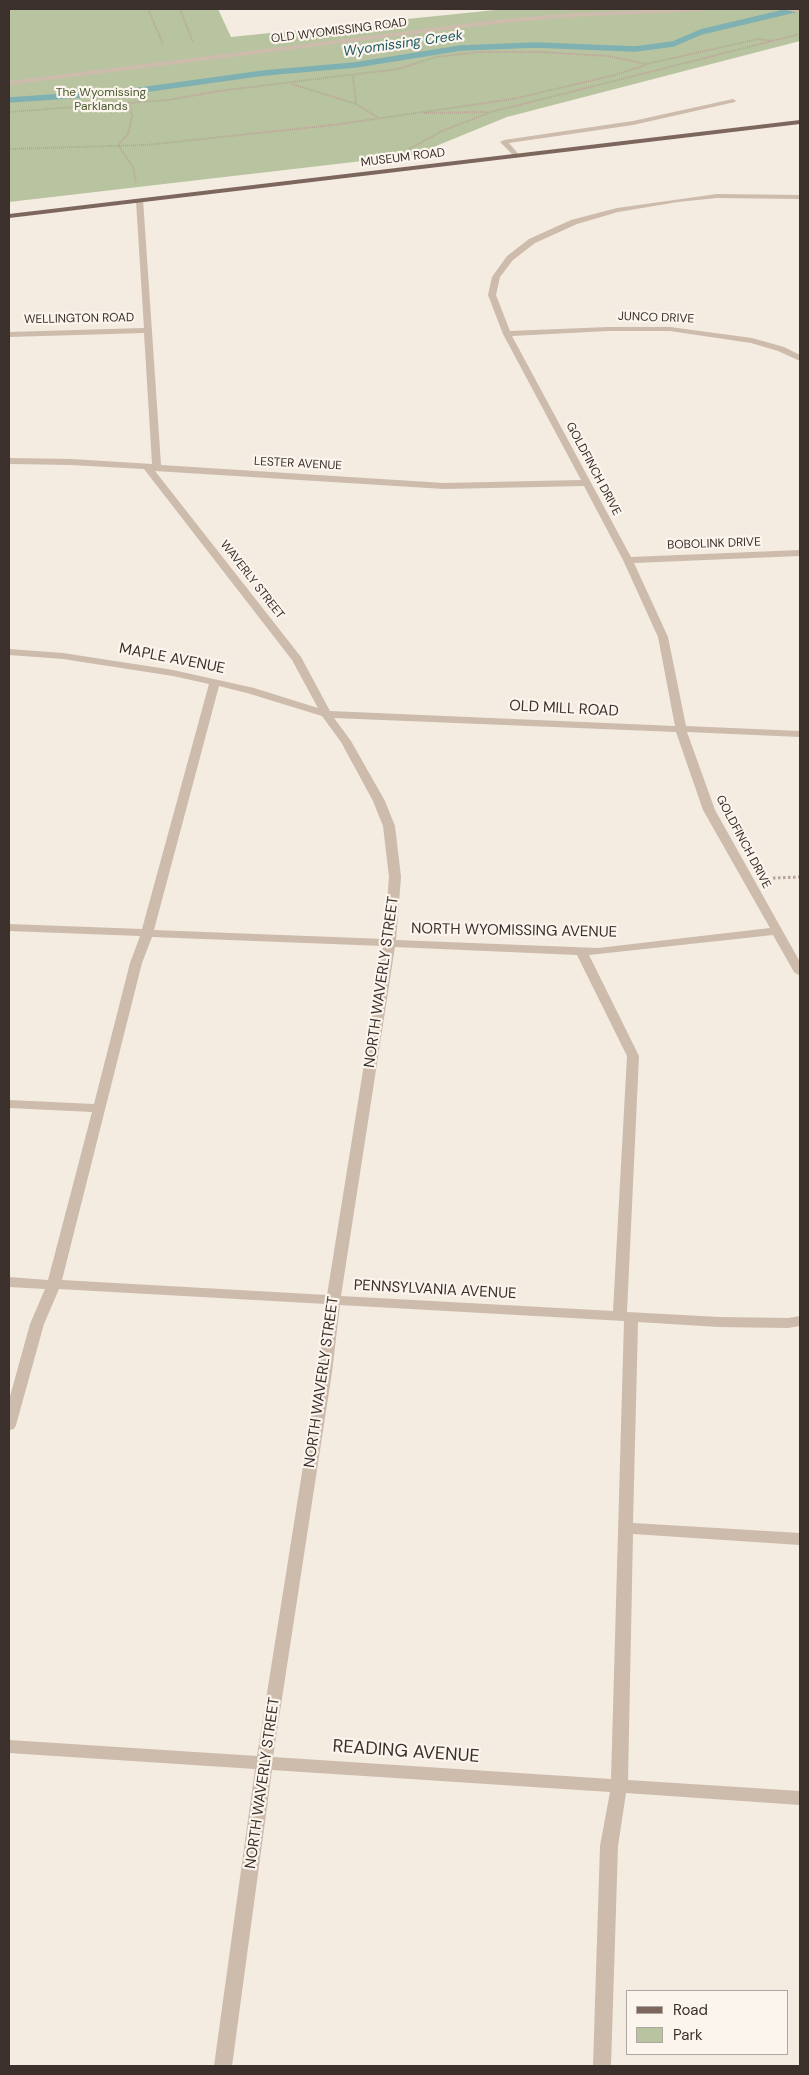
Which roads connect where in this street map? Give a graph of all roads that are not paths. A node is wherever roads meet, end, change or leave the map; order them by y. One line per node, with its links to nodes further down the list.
1 (703, 9): 4 (street, OLD WYOMISSING ROAD)
2 (788, 9): 3 (street)
3 (800, 11)
4 (9, 83)
5 (733, 101): 7 (street)
6 (800, 122): 7 (main road, MUSEUM ROAD)
7 (516, 156): 9 (main road, MUSEUM ROAD)
8 (800, 197): 13 (street, GOLDFINCH DRIVE)
9 (140, 201): 10 (main road, MUSEUM ROAD); 11 (street)
10 (9, 216)
11 (149, 330): 12 (street, WELLINGTON ROAD); 16 (street)
12 (9, 334)
13 (507, 334): 14 (street, JUNCO DRIVE); 17 (street, GOLDFINCH DRIVE)
14 (800, 358)
15 (9, 460): 16 (street, LESTER AVENUE)
16 (152, 469): 17 (street, LESTER AVENUE); 22 (street, WAVERLY STREET)
17 (586, 483): 19 (street, GOLDFINCH DRIVE)
18 (800, 553): 19 (street, BOBOLINK DRIVE)
19 (628, 560): 23 (street, GOLDFINCH DRIVE)
20 (9, 652): 21 (street, MAPLE AVENUE)
21 (215, 682): 22 (street, MAPLE AVENUE); 27 (street)
22 (326, 714): 23 (street, OLD MILL ROAD); 28 (street, NORTH WAVERLY STREET)
23 (681, 730): 24 (street, OLD MILL ROAD); 26 (street, GOLDFINCH DRIVE)
24 (800, 734)
25 (9, 927): 27 (street, NORTH WYOMISSING AVENUE)
26 (777, 931): 29 (street, NORTH WYOMISSING AVENUE); 30 (street, GOLDFINCH DRIVE)
27 (147, 933): 28 (street, NORTH WYOMISSING AVENUE); 32 (street)
28 (389, 944): 29 (street, NORTH WYOMISSING AVENUE); 35 (street, NORTH WAVERLY STREET)
29 (581, 951): 36 (street)
30 (800, 972)
31 (9, 1104): 32 (street)
32 (100, 1108): 34 (street)
33 (9, 1282): 34 (street, PENNSYLVANIA AVENUE)
34 (54, 1285): 35 (street, PENNSYLVANIA AVENUE); 38 (street)
35 (333, 1301): 36 (street, PENNSYLVANIA AVENUE); 42 (street, NORTH WAVERLY STREET)
36 (625, 1317): 37 (street, PENNSYLVANIA AVENUE); 39 (street)
37 (800, 1321)
38 (9, 1425)
39 (626, 1528): 40 (street); 43 (street)
40 (800, 1539)
41 (9, 1746): 42 (street, READING AVENUE)
42 (264, 1763): 43 (street, READING AVENUE); 45 (street, NORTH WAVERLY STREET)
43 (619, 1787): 44 (street, READING AVENUE); 46 (street)
44 (800, 1798)
45 (223, 2066)
46 (602, 2066)

